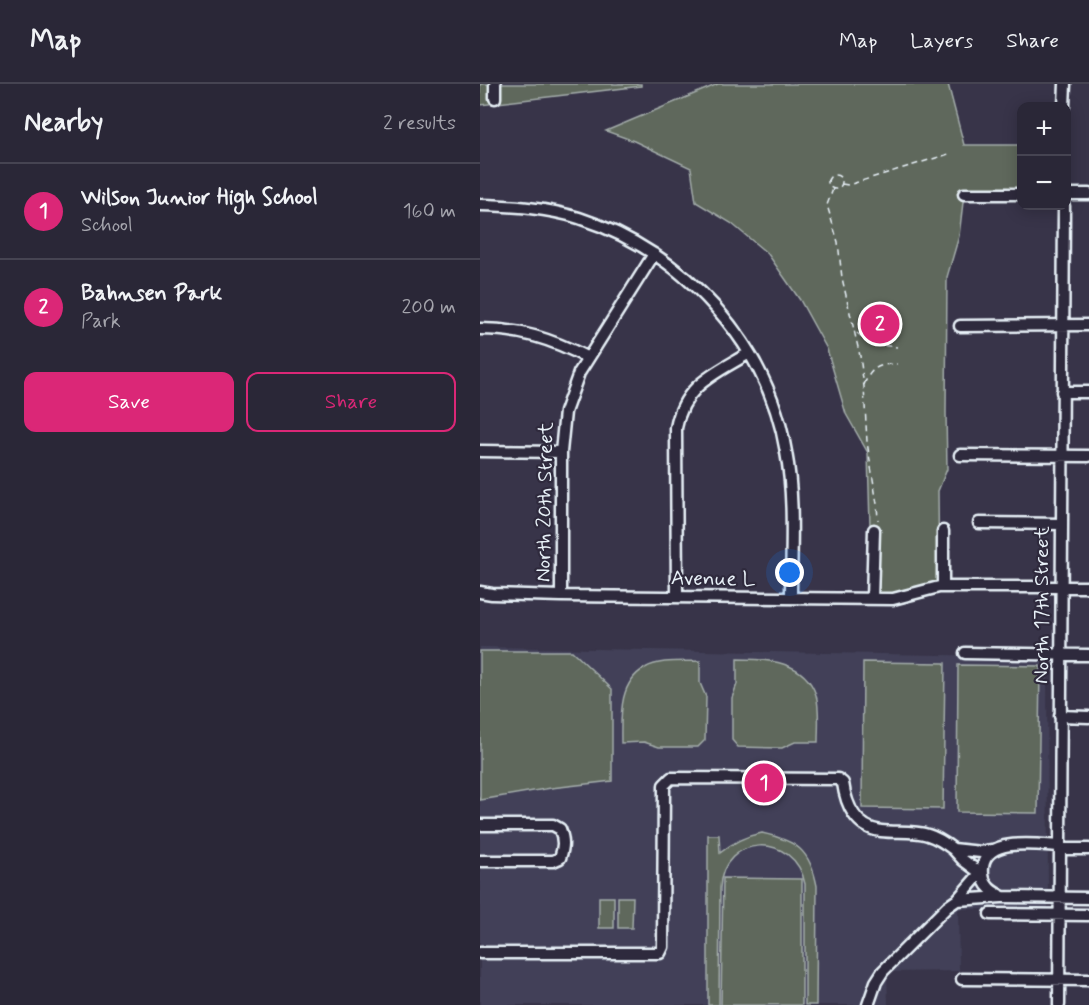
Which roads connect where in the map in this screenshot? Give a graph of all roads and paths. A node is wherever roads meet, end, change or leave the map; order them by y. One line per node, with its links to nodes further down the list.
1 (495, 84): 3 (street)
2 (1065, 84): 4 (street)
3 (495, 98)
4 (1064, 102)
5 (952, 153): 6 (path)
6 (842, 184): 7 (path); 7 (path)
7 (833, 189): 19 (path)
8 (964, 194): 9 (street)
9 (1017, 194)
10 (1071, 194): 11 (street)
11 (1089, 195)
12 (480, 205): 14 (street)
13 (1064, 210): 15 (street, North 17th Street)
14 (654, 254): 21 (street); 22 (street, North 20th Street)
15 (1063, 325): 16 (street); 17 (street); 25 (street, North 17th Street)
16 (1089, 325)
17 (960, 326)
18 (480, 329): 22 (street)
19 (855, 331): 20 (path); 24 (path)
20 (897, 347)
21 (749, 353): 41 (street); 42 (street)
22 (588, 358): 28 (street, North 20th Street)
23 (897, 364): 24 (path)
24 (864, 386): 34 (path)
25 (1062, 392): 26 (street); 30 (street, North 17th Street)
26 (1089, 392)
27 (480, 451): 28 (street)
28 (561, 452): 40 (street, North 20th Street)
29 (960, 455): 30 (street)
30 (1062, 456): 31 (street); 33 (street, North 17th Street)
31 (1089, 456)
32 (979, 523): 33 (street)
33 (1061, 524): 37 (street, North 17th Street)
34 (876, 526): 43 (street)
35 (943, 531): 36 (street)
36 (943, 586): 37 (street, Avenue L); 43 (street, Avenue L)
37 (1061, 587): 38 (street, Avenue L); 45 (street, North 17th Street)
38 (1089, 588)
39 (480, 592): 40 (street, Avenue L)
40 (561, 596): 41 (street, Avenue L)
41 (677, 597): 42 (street, Avenue L)
42 (791, 598): 43 (street, Avenue L)
43 (872, 599)
44 (964, 653): 45 (street)
45 (1060, 654): 46 (street); 47 (street, North 17th Street)
46 (1089, 655)
47 (1060, 716): 48 (street); 50 (street, North 17th Street)
48 (1089, 717)
49 (480, 825): 54 (street)
50 (1059, 847): 52 (street); 53 (street); 57 (street, North 17th Street)
51 (953, 849): 53 (street); 55 (street); 63 (street)
52 (1089, 849)
53 (992, 850): 55 (street)
54 (480, 861)
55 (983, 874): 56 (street); 59 (street)
56 (1004, 897): 57 (street); 59 (street)
57 (1059, 897): 58 (street); 61 (street, North 17th Street)
58 (1089, 898)
59 (957, 900): 67 (street)
60 (990, 914): 61 (street)
61 (1059, 915): 62 (street); 65 (street, North 17th Street)
62 (1089, 915)
63 (480, 953)
64 (962, 980): 65 (street)
65 (1059, 980): 66 (street); 68 (street, North 17th Street)
66 (1089, 980)
67 (868, 1005)
68 (1059, 1005)

